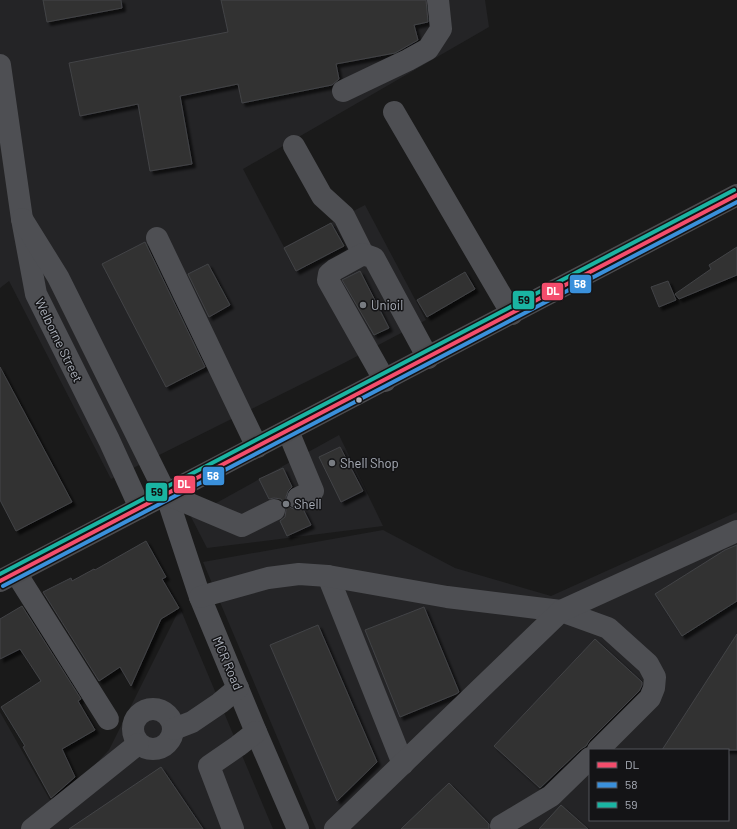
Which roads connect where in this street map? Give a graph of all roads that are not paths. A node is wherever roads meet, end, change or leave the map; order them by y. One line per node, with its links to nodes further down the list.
1 (438, 0): 3 (street)
2 (0, 65): 7 (street, Welborne Street)
3 (343, 91)
4 (394, 112): 10 (street)
5 (294, 146): 9 (street)
6 (737, 196): 10 (highway)
7 (22, 219): 15 (street, Welborne Street); 17 (street, Welborne Street)
8 (157, 238): 14 (street)
9 (363, 254): 11 (street); 12 (street)
10 (512, 314): 11 (highway)
11 (428, 358): 12 (highway)
12 (385, 381): 13 (highway)
13 (288, 431): 14 (highway); 16 (street)
14 (257, 447): 15 (highway)
15 (166, 494): 17 (highway); 18 (street); 22 (street, MCR Road)
16 (298, 498)
17 (140, 508): 21 (highway)
18 (274, 510)
19 (737, 531): 23 (street)
20 (328, 576): 22 (street); 23 (street); 31 (street)
21 (8, 577): 25 (street)
22 (200, 597): 24 (street, MCR Road)
23 (561, 611): 29 (street); 31 (street)
24 (238, 688): 26 (street); 27 (street, MCR Road)
25 (108, 719)
26 (174, 729): 28 (street); 28 (street)
27 (256, 732): 34 (street); 35 (street, MCR Road)
28 (138, 744): 33 (street)
29 (599, 749)
30 (589, 759): 32 (street)
31 (403, 764): 36 (street)
32 (501, 826)
33 (32, 829)
34 (233, 829)
35 (298, 829)
36 (335, 829)

